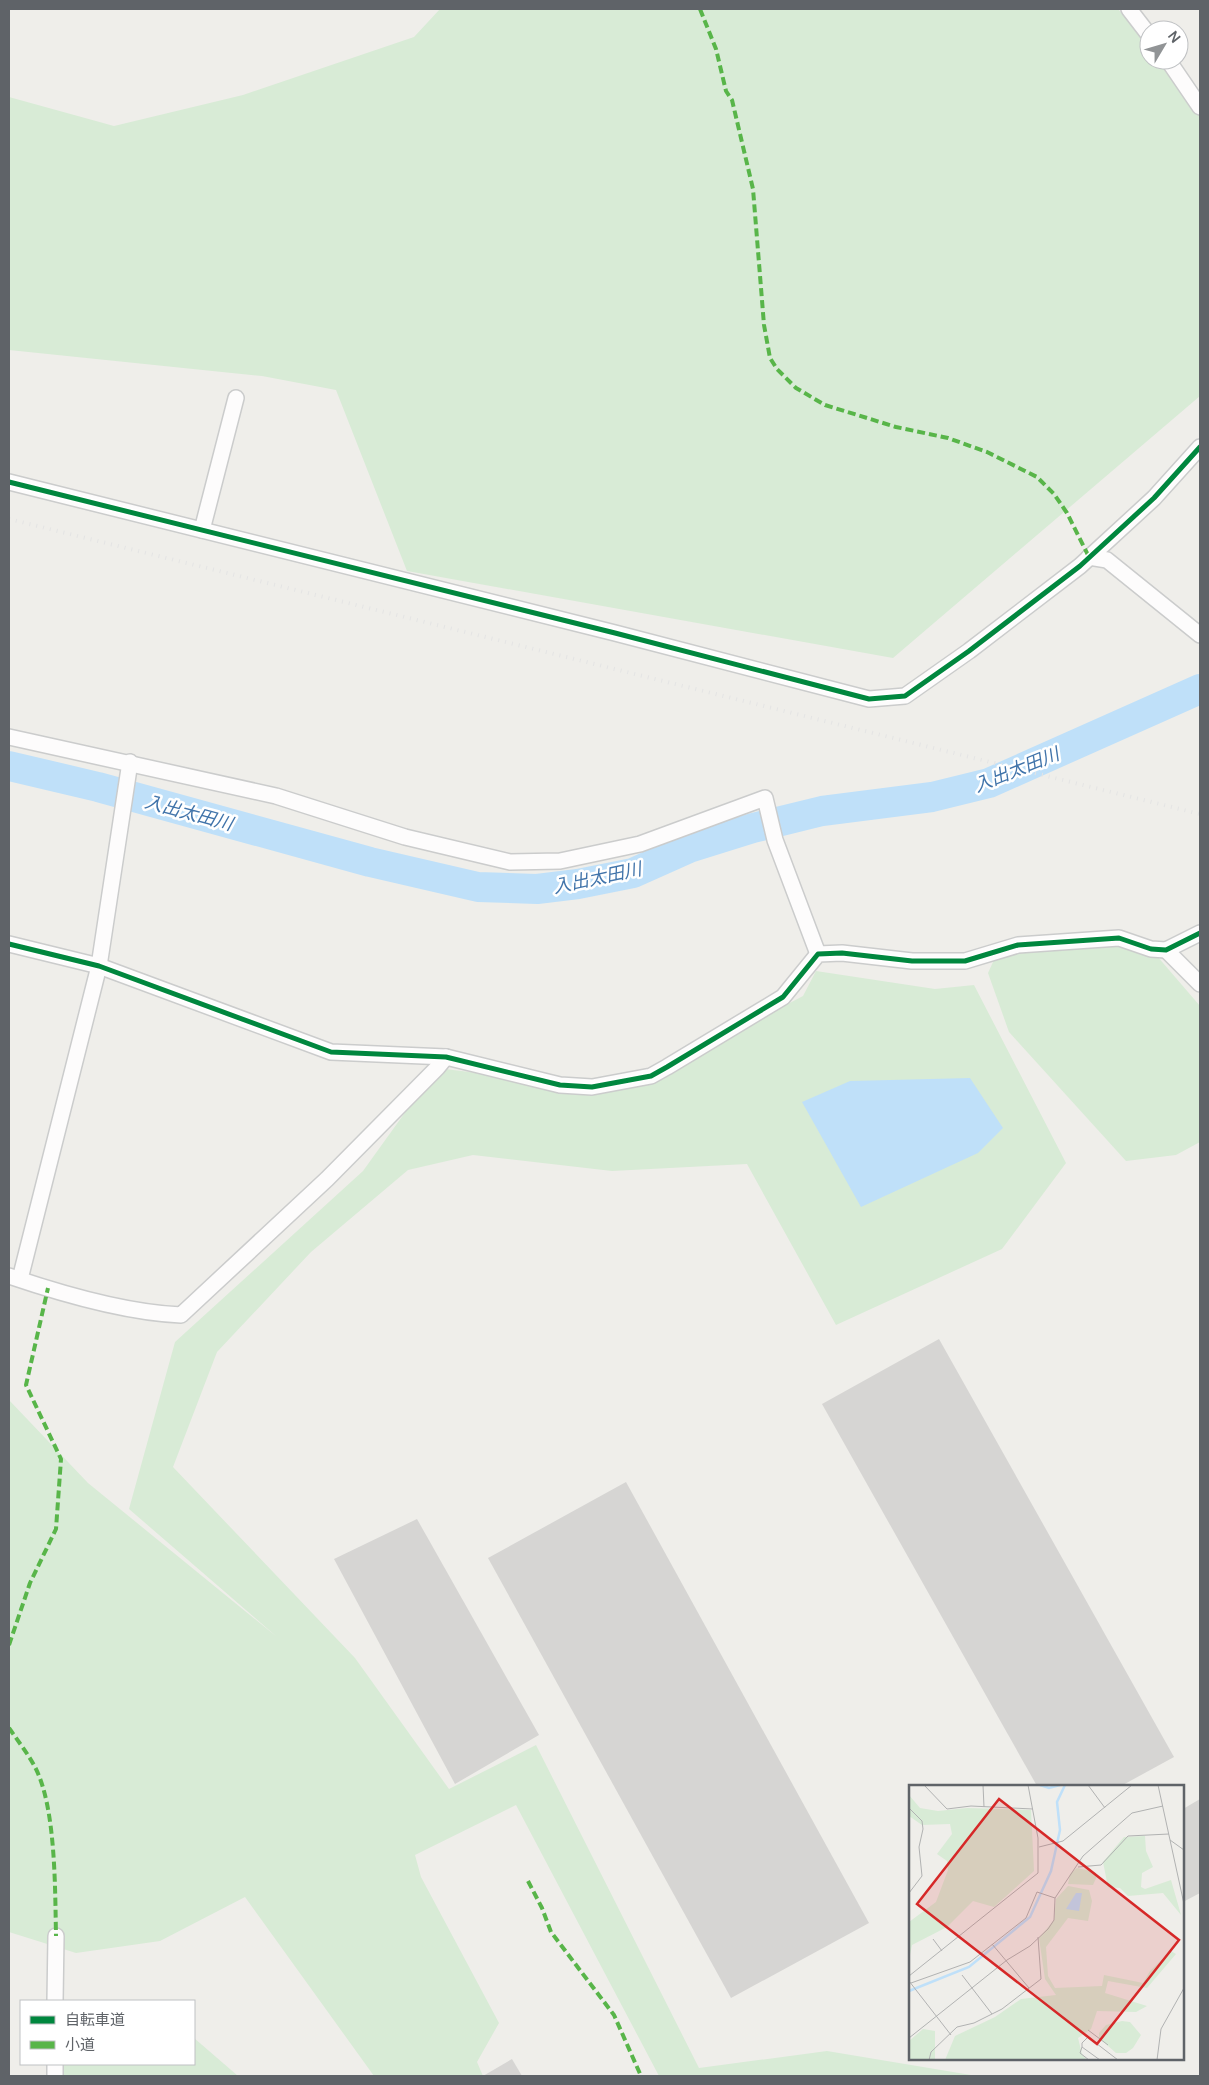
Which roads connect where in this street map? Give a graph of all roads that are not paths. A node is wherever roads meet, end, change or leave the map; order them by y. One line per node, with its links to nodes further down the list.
1 (1129, 9): 2 (street)
2 (1139, 22)
3 (1175, 70): 4 (street)
4 (1200, 107)
5 (236, 398): 8 (street)
6 (1200, 447): 9 (street)
7 (9, 482): 8 (street)
8 (202, 530): 9 (street)
9 (1089, 557): 10 (street)
10 (1200, 635)
11 (9, 737): 12 (street)
12 (130, 762): 16 (street); 17 (street)
13 (1200, 933): 15 (street)
14 (9, 944): 17 (street)
15 (1166, 950): 16 (street); 18 (street)
16 (818, 954): 19 (street)
17 (99, 966): 19 (street); 20 (street)
18 (1200, 984)
19 (446, 1057): 20 (street)
20 (14, 1278)
21 (56, 1936): 22 (street)
22 (55, 2000)

